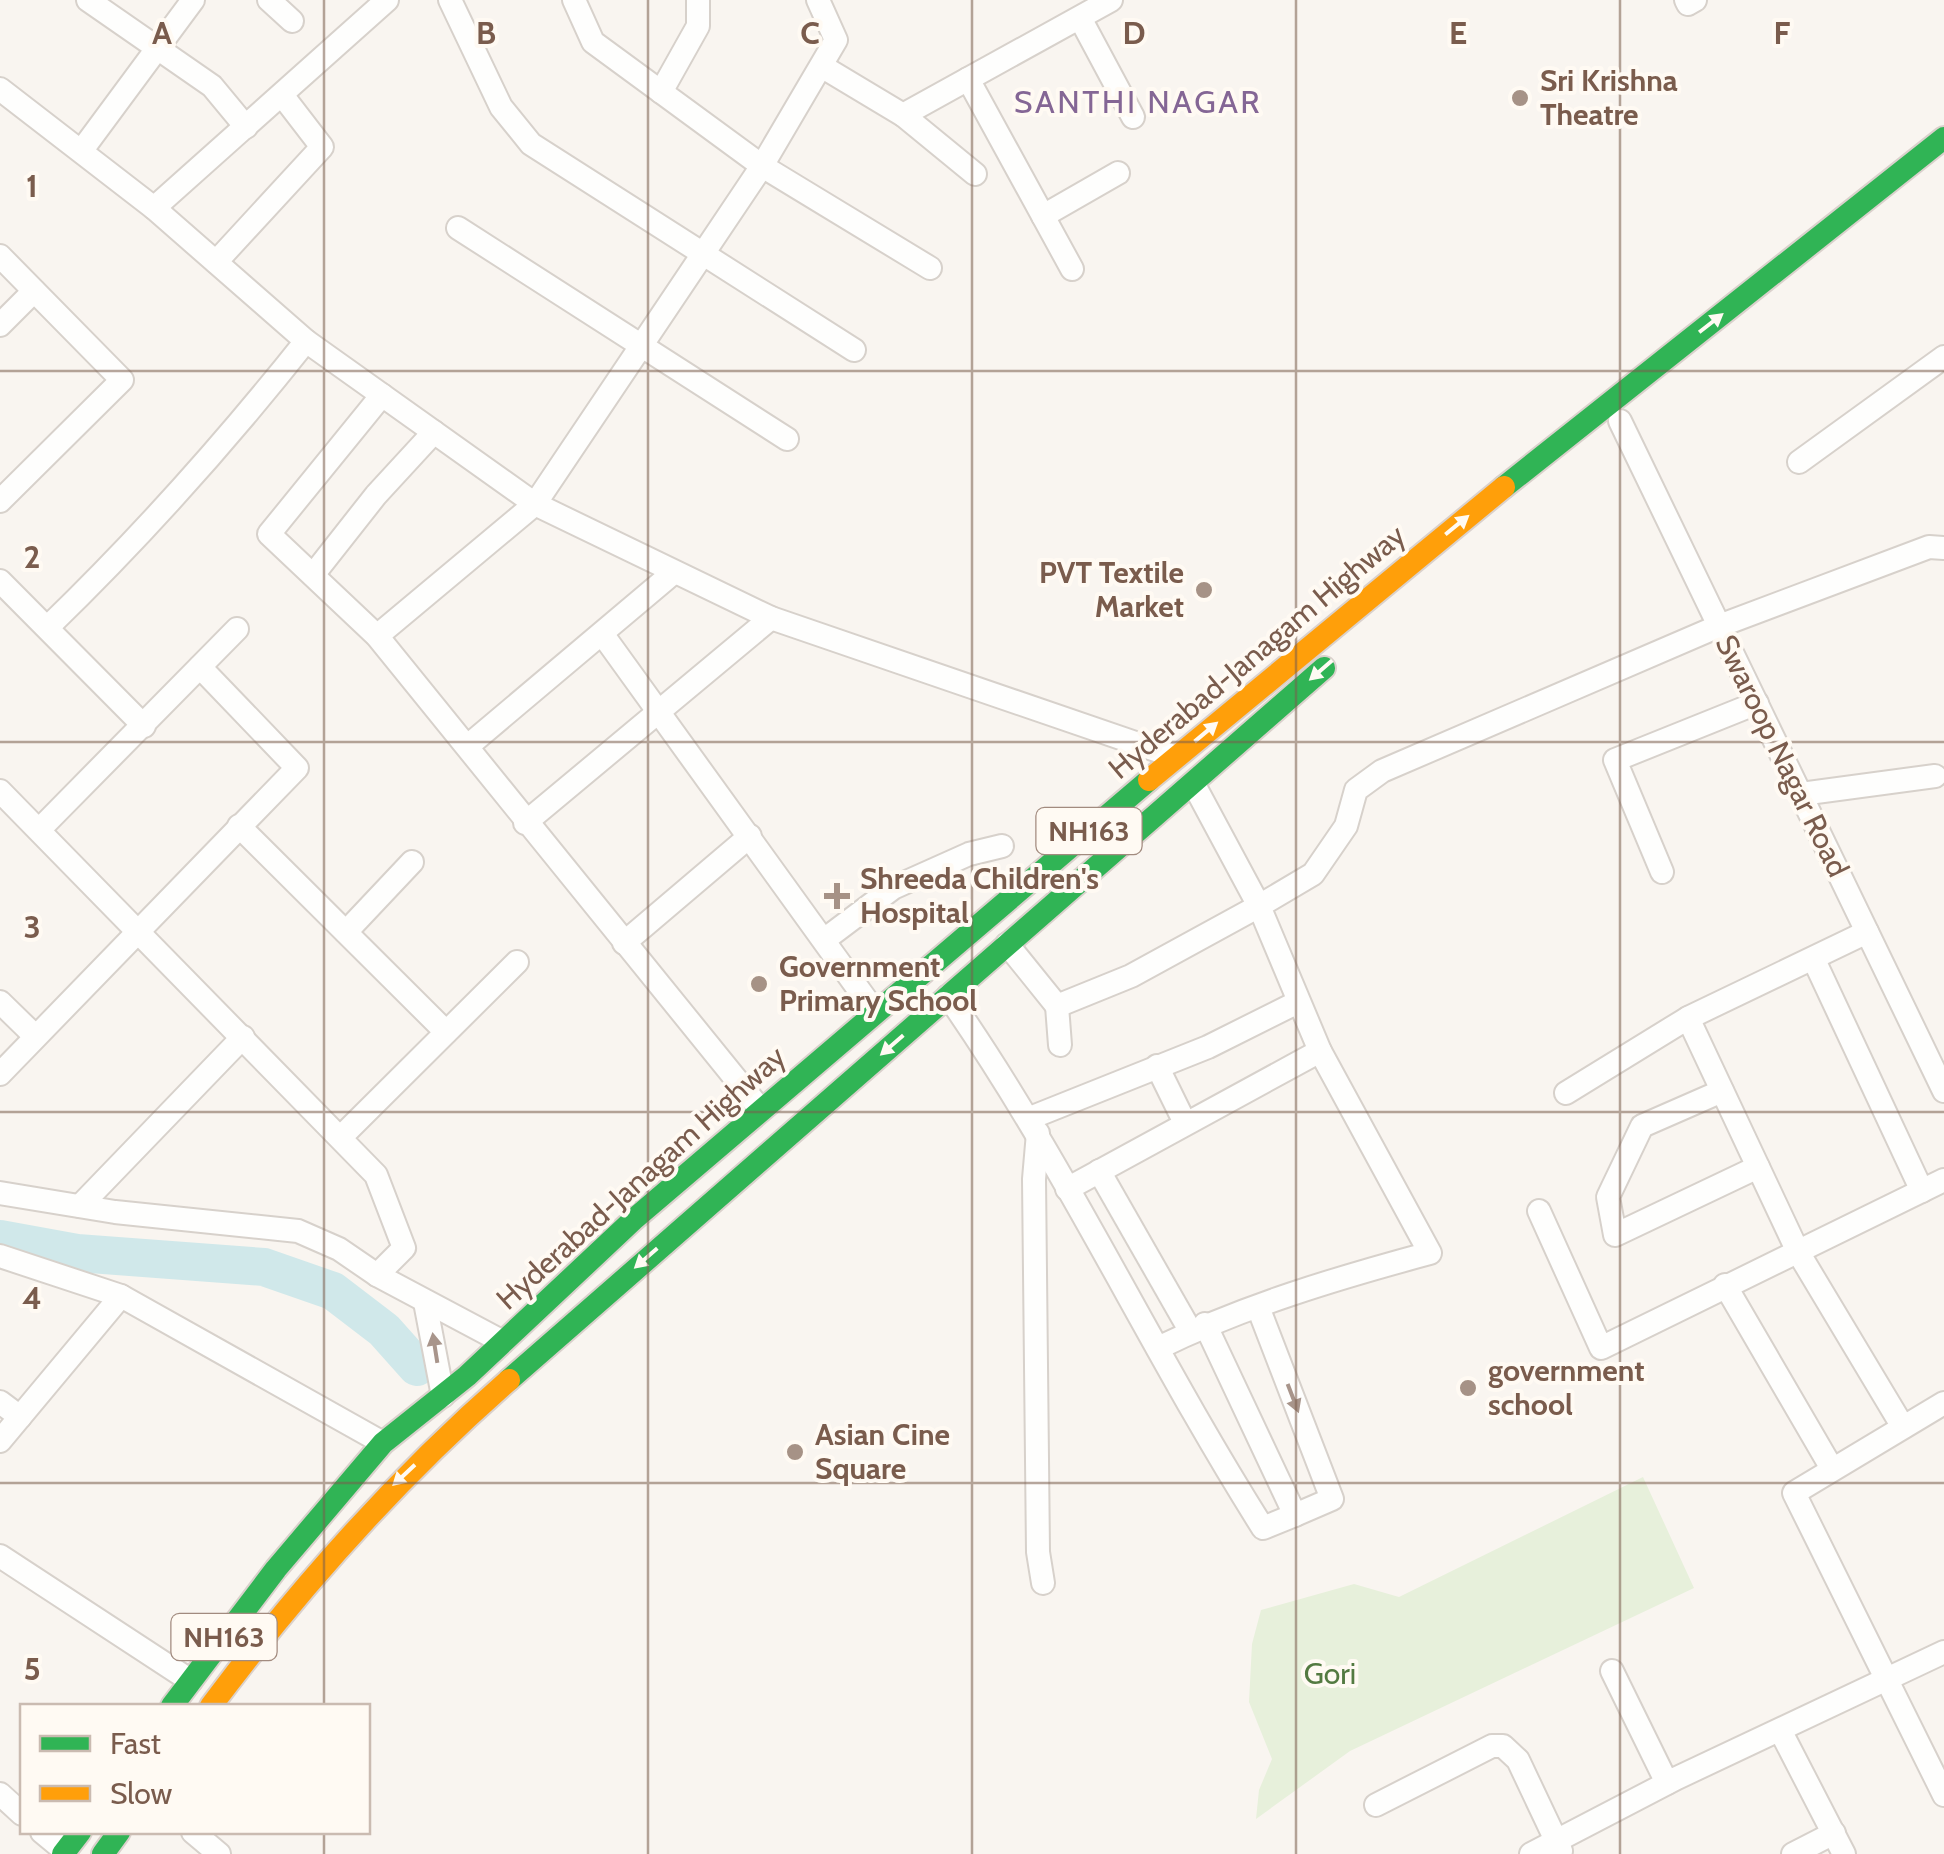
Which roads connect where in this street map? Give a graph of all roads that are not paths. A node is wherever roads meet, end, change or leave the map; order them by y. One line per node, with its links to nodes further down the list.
1 (88, 0): 14 (street)
2 (193, 0): 14 (street)
3 (269, 0): 13 (street)
4 (388, 0): 19 (street)
5 (450, 0): 33 (street)
6 (574, 0): 18 (street)
7 (698, 0): 18 (street)
8 (818, 0): 15 (street)
9 (1111, 0): 12 (street)
10 (1686, 0): 11 (street)
11 (1695, 0)
12 (1080, 18): 16 (street); 21 (street)
13 (292, 21)
14 (157, 48): 22 (street); 24 (street)
15 (823, 67): 20 (street); 25 (street)
16 (968, 79): 20 (street); 29 (street)
17 (0, 89): 24 (street)
18 (662, 92): 25 (street)
19 (282, 95): 22 (street); 35 (street)
20 (903, 115): 27 (street)
21 (1134, 117)
22 (246, 127): 28 (street)
23 (1944, 138): 30 (highway, Hyderabad-Janagam Highway / NH163)
24 (82, 150): 28 (street)
25 (762, 166): 33 (street); 36 (street)
26 (1118, 173): 29 (street)
27 (975, 174)
28 (154, 208): 35 (street)
29 (1044, 216): 37 (street)
30 (1840, 221): 32 (highway); 68 (highway, Hyderabad-Janagam Highway / NH163, one-way to 30)
31 (458, 228): 42 (street)
32 (1854, 242)
33 (700, 252): 42 (street); 43 (street)
34 (0, 256): 39 (street)
35 (216, 262): 41 (street)
36 (930, 268)
37 (1072, 269)
38 (1794, 288): 46 (highway, Hyderabad-Janagam Highway / NH163)
39 (34, 291): 40 (street); 50 (street)
40 (0, 326)
41 (306, 341): 45 (street); 59 (street)
42 (639, 346): 48 (street); 51 (street)
43 (854, 350)
44 (1944, 357): 49 (street)
45 (382, 396): 47 (street); 55 (street)
46 (1620, 421): 58 (street, Swaroop Nagar Road); 70 (highway, Hyderabad-Janagam Highway / NH163, one-way to 70)
47 (434, 432): 51 (street); 55 (street)
48 (788, 440)
49 (1799, 462)
50 (0, 501)
51 (535, 504): 54 (street); 62 (street)
52 (1944, 528): 53 (street)
53 (1936, 547): 58 (street)
54 (673, 573): 57 (street); 61 (street)
55 (313, 575): 62 (street)
56 (0, 581): 59 (street)
57 (770, 618): 65 (street); 68 (street)
58 (1720, 626): 64 (street, Swaroop Nagar Road); 80 (street)
59 (48, 627): 66 (street)
60 (237, 629): 63 (street)
61 (603, 634): 65 (street); 67 (street)
62 (376, 636): 67 (street)
63 (200, 668): 66 (street); 74 (street)
64 (1756, 704): 72 (street, Swaroop Nagar Road); 79 (street)
65 (660, 710): 73 (street); 76 (street)
66 (144, 726): 75 (street)
67 (469, 744): 73 (street)
68 (1176, 757): 93 (highway, Hyderabad-Janagam Highway / NH163)
69 (1935, 776): 72 (street)
70 (1193, 783): 80 (street); 85 (highway, Hyderabad-Janagam Highway / NH163)
71 (0, 791): 75 (street)
72 (1800, 794): 83 (street, Swaroop Nagar Road)
73 (525, 823): 84 (street)
74 (239, 826): 81 (street); 82 (street)
75 (40, 830): 81 (street)
76 (750, 836): 84 (street); 86 (street)
77 (1002, 846): 86 (street)
78 (412, 862): 82 (street)
79 (1662, 872)
80 (1258, 906): 91 (street); 92 (street)
81 (138, 930): 96 (street); 97 (street)
82 (346, 932): 95 (street)
83 (1867, 932): 87 (street); 100 (street, Swaroop Nagar Road)
84 (624, 943): 106 (street)
85 (1008, 944): 89 (highway, Hyderabad-Janagam Highway / NH163); 92 (street)
86 (830, 955): 93 (street)
87 (1814, 960): 94 (street); 114 (street)
88 (517, 962): 95 (street)
89 (948, 996): 108 (street); 144 (highway, Hyderabad-Janagam Highway / NH163, one-way to 144)
90 (0, 1002): 96 (street)
91 (1298, 1002): 99 (street); 101 (street)
92 (1057, 1006): 98 (street)
93 (875, 1012): 106 (highway, Hyderabad-Janagam Highway / NH163)
94 (1688, 1018): 103 (street); 105 (street)
95 (446, 1032): 109 (street)
96 (35, 1036): 102 (street)
97 (243, 1037): 109 (street); 116 (street)
98 (1060, 1046)
99 (1320, 1051): 107 (street); 124 (street)
100 (1937, 1059): 104 (street, Swaroop Nagar Road)
101 (1157, 1066): 107 (street); 108 (street)
102 (0, 1074)
103 (1722, 1091): 110 (street); 110 (street)
104 (1944, 1091)
105 (1566, 1093)
106 (761, 1110): 126 (highway, Hyderabad-Janagam Highway / NH163)
107 (1184, 1123): 111 (street)
108 (1034, 1124): 113 (street); 138 (street)
109 (342, 1136): 120 (street)
110 (1758, 1166): 118 (street)
111 (1099, 1171): 113 (street); 125 (street)
112 (1944, 1180): 114 (street)
113 (1067, 1190): 127 (street)
114 (1922, 1192): 118 (street)
115 (0, 1193): 116 (street)
116 (80, 1206): 120 (street)
117 (1539, 1211): 121 (street)
118 (1798, 1252): 121 (street); 132 (street)
119 (0, 1256): 122 (street)
120 (377, 1276): 123 (street)
121 (1725, 1285): 135 (street)
122 (121, 1296): 131 (street); 134 (street)
123 (425, 1302): 126 (street); 128 (street, one-way to 123)
124 (1258, 1308): 125 (street); 136 (street, one-way to 136)
125 (1198, 1328): 127 (street); 136 (street)
126 (502, 1342): 128 (highway, Hyderabad-Janagam Highway / NH163)
127 (1158, 1348): 136 (street)
128 (442, 1396): 134 (highway, Hyderabad-Janagam Highway / NH163)
129 (0, 1402): 131 (street)
130 (1944, 1403): 132 (street)
131 (20, 1417): 133 (street)
132 (1903, 1427): 135 (street)
133 (0, 1441)
134 (384, 1444): 142 (highway, Hyderabad-Janagam Highway / NH163)
135 (1830, 1467): 141 (street)
136 (1295, 1515)
137 (0, 1556): 142 (street)
138 (1043, 1583)
139 (1944, 1652): 141 (street)
140 (1612, 1671): 147 (street)
141 (1887, 1675): 145 (street); 146 (street)
142 (191, 1681): 143 (highway, Hyderabad-Janagam Highway / NH163)
143 (174, 1704)
144 (212, 1704)
145 (1780, 1730): 147 (street); 155 (street)
146 (1937, 1762): 149 (street)
147 (1667, 1783): 156 (street)
148 (0, 1794): 151 (street)
149 (1944, 1795)
150 (1376, 1805): 156 (street)
151 (20, 1812)
152 (44, 1834): 157 (street)
153 (117, 1834): 158 (highway)
154 (196, 1834): 159 (street)
155 (1839, 1843): 161 (street)
156 (1560, 1847): 160 (street)
157 (64, 1853)
158 (102, 1854)
159 (219, 1854)
160 (1531, 1854)
161 (1793, 1854)

